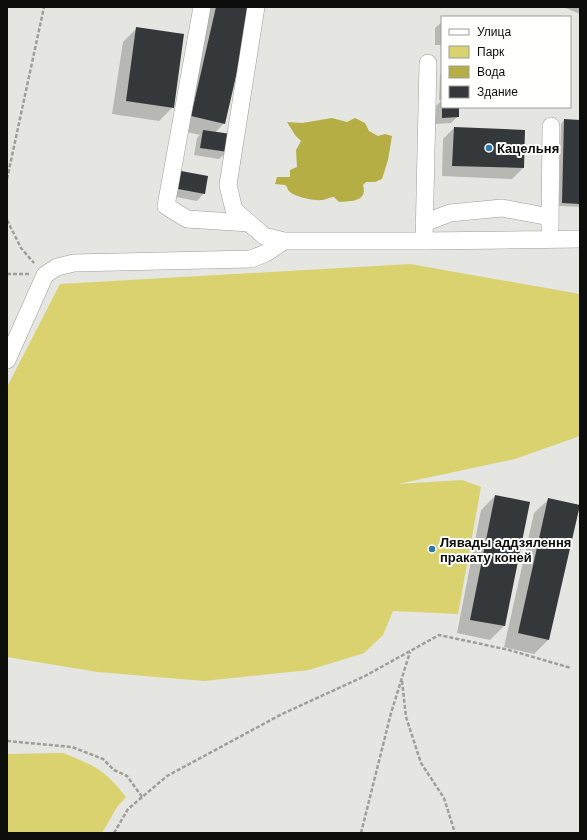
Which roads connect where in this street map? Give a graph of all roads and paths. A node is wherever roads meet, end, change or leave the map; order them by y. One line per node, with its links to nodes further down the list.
1 (44, 7): 6 (path)
2 (202, 7): 9 (street)
3 (256, 7): 9 (street)
4 (428, 63): 10 (street)
5 (551, 126): 7 (street)
6 (7, 179)
7 (550, 217): 10 (street); 11 (street)
8 (7, 220): 15 (path)
9 (249, 223): 13 (street)
10 (424, 223): 14 (street)
11 (550, 239): 12 (street); 14 (street)
12 (580, 239)
13 (284, 241): 14 (street); 15 (street)
14 (424, 241)
15 (45, 275): 16 (street)
16 (7, 360)
17 (410, 651): 18 (path); 19 (path); 21 (path)
18 (571, 668)
19 (401, 679): 23 (path); 24 (path)
20 (7, 741): 21 (path)
21 (142, 797): 22 (path)
22 (114, 833)
23 (361, 833)
24 (455, 833)

